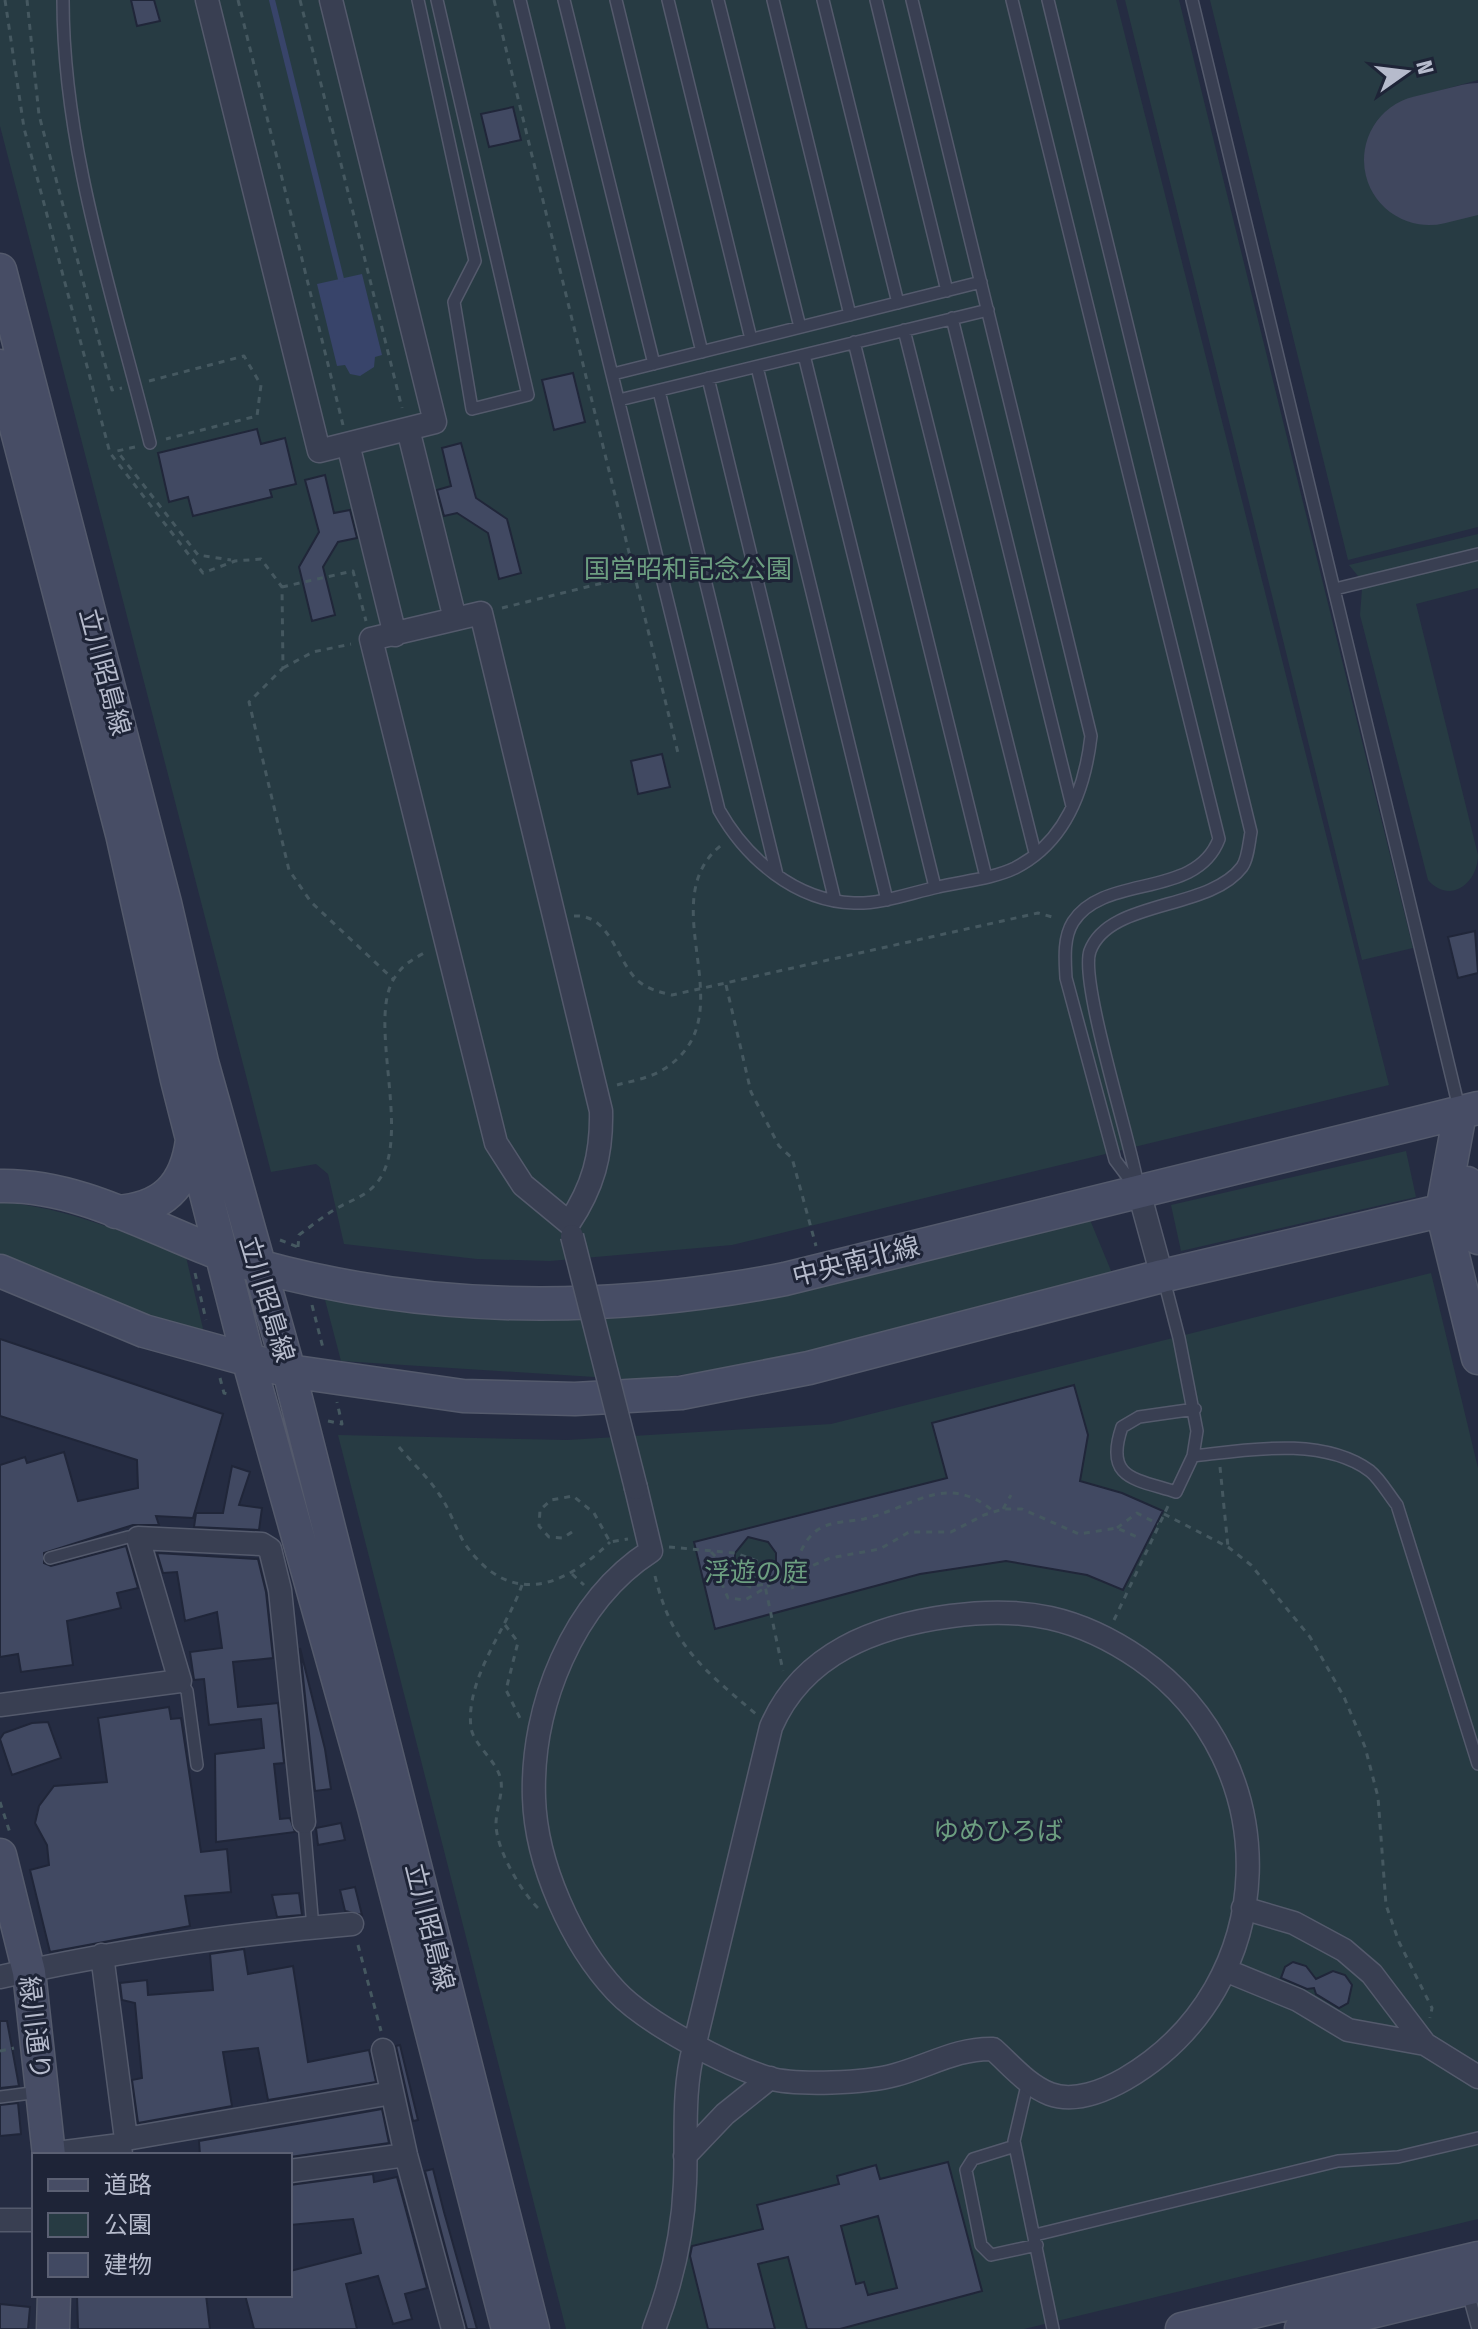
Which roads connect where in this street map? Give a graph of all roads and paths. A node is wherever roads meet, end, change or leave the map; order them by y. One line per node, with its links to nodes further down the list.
1 (5, 0): 46 (path)
2 (63, 0): 43 (lane)
3 (207, 0): 44 (street)
4 (238, 0): 44 (path)
5 (300, 0): 42 (path)
6 (331, 0): 42 (street)
7 (418, 0): 8 (lane)
8 (437, 0)
9 (494, 0): 48 (path)
10 (520, 0): 38 (lane)
11 (564, 0): 35 (lane)
12 (616, 0): 33 (lane)
13 (668, 0): 31 (lane)
14 (718, 0): 29 (lane)
15 (773, 0): 27 (lane)
16 (823, 0): 25 (lane)
17 (876, 0): 24 (lane)
18 (912, 0): 23 (lane)
19 (1012, 0): 66 (lane)
20 (1048, 0): 75 (lane)
21 (1192, 0): 50 (lane)
22 (0, 270): 82 (main road, 立川昭島線)
23 (981, 282): 24 (lane); 26 (lane)
24 (947, 291): 25 (lane)
25 (898, 303): 27 (lane)
26 (988, 310): 28 (lane); 57 (lane)
27 (850, 315): 29 (lane)
28 (952, 318): 30 (lane); 57 (lane)
29 (800, 327): 31 (lane)
30 (904, 330): 32 (lane); 59 (lane)
31 (751, 339): 33 (lane)
32 (854, 342): 34 (lane); 61 (lane)
33 (702, 352): 35 (lane)
34 (804, 355): 37 (lane); 62 (lane)
35 (654, 364): 38 (lane)
36 (0, 366): 73 (main road, 立川昭島線)
37 (757, 367): 39 (lane); 63 (lane)
38 (613, 374): 41 (lane)
39 (708, 378): 40 (lane); 64 (lane)
40 (659, 391): 41 (lane); 60 (lane)
41 (619, 400): 58 (lane)
42 (408, 429): 44 (street); 52 (street)
43 (150, 443)
44 (348, 444): 53 (street)
45 (117, 451): 46 (path)
46 (110, 453): 49 (path)
47 (1478, 554): 50 (lane)
48 (635, 575): 51 (path); 56 (path)
49 (282, 587): 54 (path); 55 (path)
50 (1335, 589): 72 (lane)
51 (481, 613): 52 (street); 65 (street)
52 (455, 619): 53 (street)
53 (395, 635): 54 (street)
54 (371, 639): 55 (path); 67 (street)
55 (283, 668): 68 (path)
56 (678, 753)
57 (1072, 806): 59 (lane)
58 (733, 836): 60 (lane); 70 (path)
59 (1035, 853): 61 (lane)
60 (777, 875): 64 (lane)
61 (986, 877): 62 (lane)
62 (935, 887): 63 (lane)
63 (887, 900): 64 (lane)
64 (835, 901)
65 (554, 920): 70 (path); 71 (street)
66 (1073, 922): 69 (path); 75 (lane)
67 (445, 944): 68 (path); 78 (street)
68 (393, 979): 80 (path)
69 (726, 985): 70 (path); 83 (path)
70 (703, 987): 71 (path)
71 (597, 1091): 78 (street)
72 (1469, 1110): 75 (main road, 中央南北線); 76 (main road)
73 (192, 1137): 77 (main road); 81 (main road, 立川昭島線)
74 (0, 1186): 77 (main road, 中央南北線)
75 (1139, 1192): 83 (main road, 中央南北線); 85 (street)
76 (1463, 1206): 79 (main road); 85 (main road); 86 (main road)
77 (116, 1212): 81 (main road, 中央南北線)
78 (570, 1229): 101 (street, bridge)
79 (1478, 1238)
80 (298, 1247)
81 (225, 1256): 82 (main road, 中央南北線); 87 (main road, 立川昭島線)
82 (257, 1266): 83 (main road, 中央南北線); 88 (main road, 立川昭島線)
83 (822, 1270)
84 (0, 1271): 87 (main road)
85 (1162, 1276): 88 (main road); 89 (lane)
86 (1478, 1358)
87 (249, 1362): 88 (main road); 158 (main road, 立川昭島線)
88 (289, 1371): 159 (main road, 立川昭島線)
89 (1195, 1409): 92 (lane); 93 (lane)
90 (399, 1447): 113 (path)
91 (1217, 1453): 92 (lane); 105 (path); 122 (lane)
92 (1193, 1456): 93 (lane)
93 (1176, 1492): 97 (path)
94 (1011, 1495): 95 (path)
95 (1003, 1509): 96 (path); 99 (path)
96 (993, 1511): 111 (path); 111 (path)
97 (1164, 1514): 98 (path); 105 (path)
98 (1159, 1525): 99 (path); 116 (path)
99 (1117, 1528): 102 (path)
100 (572, 1532): 104 (path)
101 (647, 1534): 104 (path); 121 (street)
102 (1137, 1537)
103 (138, 1538): 108 (lane); 117 (street); 124 (street)
104 (610, 1542): 113 (path)
105 (1228, 1547): 133 (path)
106 (695, 1549): 107 (path)
107 (711, 1552): 110 (path); 118 (path)
108 (50, 1558)
109 (654, 1569): 120 (path)
110 (729, 1572): 112 (path); 112 (path)
111 (790, 1574): 112 (path); 114 (path)
112 (775, 1582)
113 (522, 1585): 115 (path)
114 (793, 1589)
115 (504, 1624): 121 (path); 127 (path)
116 (1106, 1639): 118 (street); 126 (street)
117 (180, 1681): 119 (street); 123 (lane)
118 (783, 1699): 120 (street)
119 (0, 1705)
120 (771, 1727): 134 (street)
121 (540, 1735): 127 (street)
122 (1478, 1764)
123 (197, 1765)
124 (304, 1822): 129 (lane)
125 (0, 1855): 132 (main road, 緑川通り)
126 (1243, 1908): 131 (street); 133 (street)
127 (571, 1923): 134 (street)
128 (352, 1924): 129 (street); 135 (path)
129 (313, 1928): 130 (street)
130 (102, 1955): 132 (street); 143 (street)
131 (1225, 1970): 133 (street); 138 (street)
132 (14, 1974): 139 (main road, 緑川通り)
133 (1425, 2044): 136 (street)
134 (694, 2047): 137 (street); 148 (street)
135 (383, 2050): 140 (street)
136 (1478, 2077)
137 (770, 2078): 138 (street); 148 (street)
138 (1028, 2081): 144 (lane)
139 (44, 2091): 141 (lane); 145 (main road, 緑川通り)
140 (392, 2093): 143 (street); 147 (street)
141 (0, 2097)
142 (1478, 2138): 152 (lane)
143 (122, 2146): 146 (street)
144 (1015, 2146): 152 (lane); 152 (lane)
145 (49, 2153)
146 (58, 2153)
147 (406, 2155): 149 (street); 157 (street)
148 (685, 2156): 160 (street)
149 (292, 2171)
150 (0, 2220): 151 (street)
151 (32, 2220)
152 (1036, 2240): 161 (lane)
153 (1478, 2258): 162 (main road)
154 (1473, 2288): 163 (main road); 164 (lane)
155 (54, 2297): 156 (main road)
156 (53, 2329)
157 (453, 2329)
158 (508, 2329)
159 (533, 2329)
160 (654, 2329)
161 (1053, 2329)
162 (1182, 2329)
163 (1301, 2329)
164 (1478, 2329)

